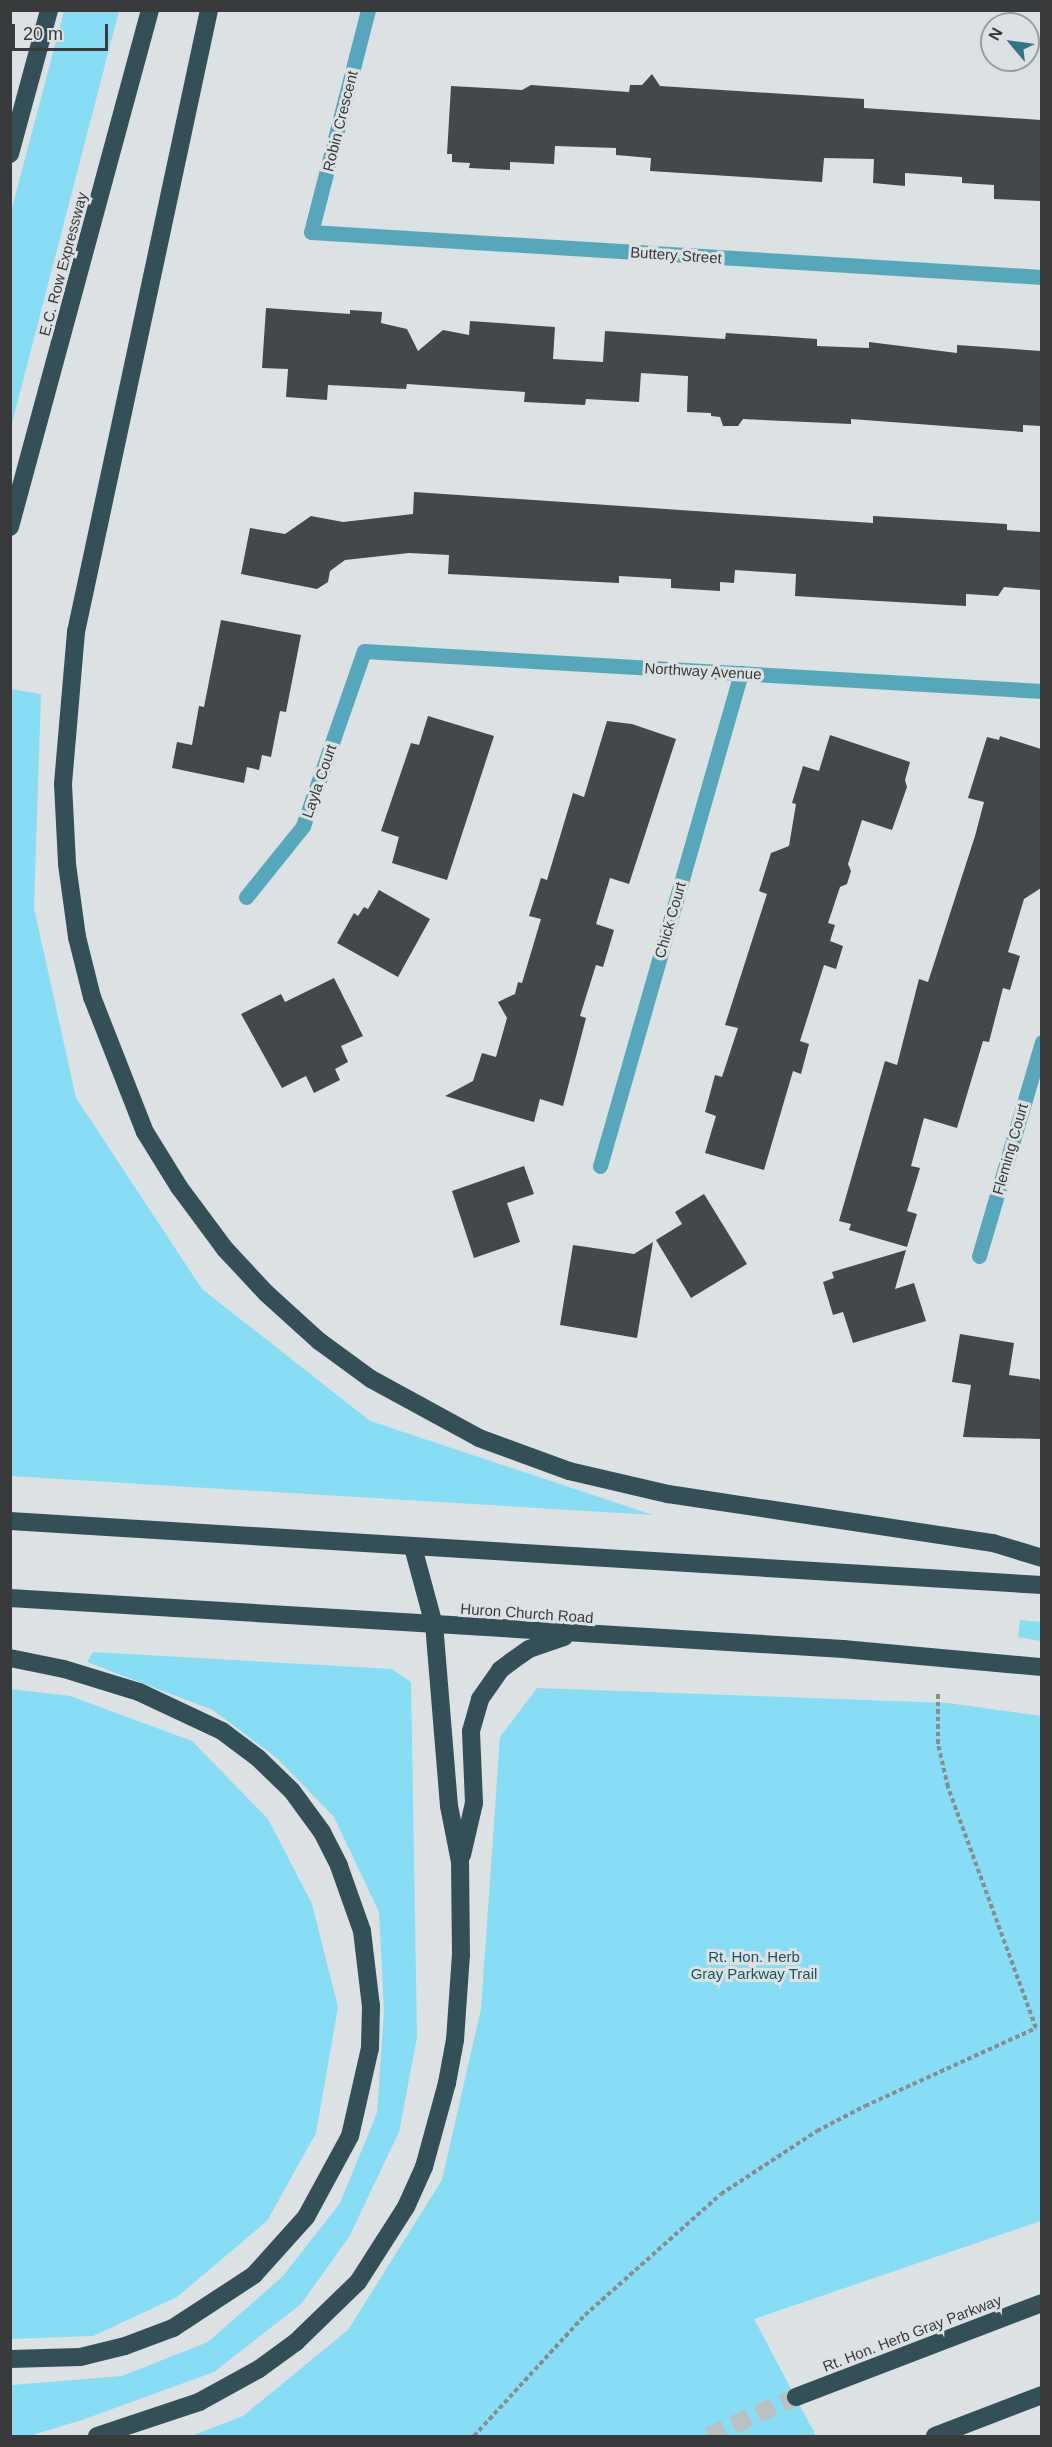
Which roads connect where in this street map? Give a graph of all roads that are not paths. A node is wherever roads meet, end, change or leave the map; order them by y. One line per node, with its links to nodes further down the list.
1 (49, 10): 5 (highway)
2 (150, 10): 8 (highway, E.C. Row Expressway)
3 (209, 10): 18 (highway)
4 (368, 10): 6 (street, Robin Crescent)
5 (10, 154)
6 (311, 232): 7 (street, Buttery Street)
7 (1041, 278)
8 (10, 527)
9 (364, 651): 10 (street, Northway Avenue); 12 (street, Layla Court)
10 (741, 673): 11 (street, Northway Avenue); 14 (street, Chick Court)
11 (1041, 691)
12 (246, 897)
13 (1041, 1042): 15 (street, Fleming Court)
14 (600, 1166)
15 (979, 1256)
16 (10, 1521): 17 (highway)
17 (413, 1547): 19 (highway); 21 (highway)
18 (1041, 1557)
19 (1041, 1585)
20 (10, 1598): 21 (highway, Huron Church Road)
21 (434, 1625): 22 (highway, Huron Church Road); 25 (highway)
22 (575, 1634): 24 (highway, Huron Church Road); 25 (highway)
23 (10, 1659): 27 (highway)
24 (1041, 1667)
25 (460, 1862): 30 (highway)
26 (1041, 2303): 29 (highway, Rt. Hon. Herb Gray Parkway)
27 (10, 2359)
28 (1041, 2395): 31 (highway)
29 (796, 2397)
30 (98, 2436)
31 (935, 2436)

